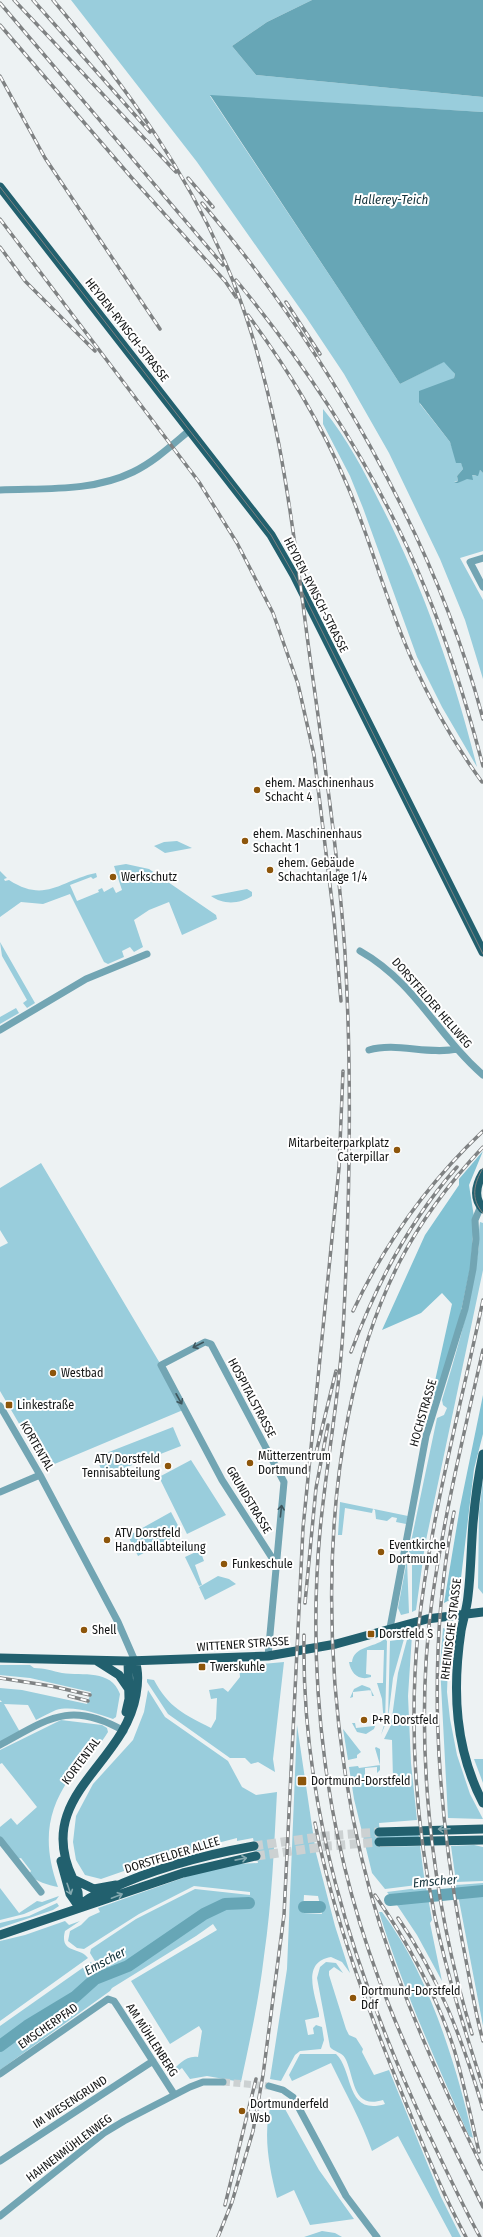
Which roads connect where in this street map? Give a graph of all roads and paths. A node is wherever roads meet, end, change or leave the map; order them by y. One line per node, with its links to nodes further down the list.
1 (0, 187): 2 (main road, HEYDEN-RYNSCH-STRASSE)
2 (190, 430): 3 (street); 7 (main road, HEYDEN-RYNSCH-STRASSE)
3 (0, 490)
4 (483, 558): 5 (street)
5 (483, 587)
6 (360, 951): 11 (street, DORSTFELDER HELLWEG)
7 (483, 952)
8 (146, 954): 9 (street)
9 (0, 1030)
10 (368, 1050): 11 (street)
11 (457, 1050): 12 (street, DORSTFELDER HELLWEG)
12 (483, 1075)
13 (483, 1173): 14 (main road)
14 (482, 1208): 23 (street, HOCHSTRASSE)
15 (160, 1365): 20 (street, GRUNDSTRASSE, one-way to 20); 20 (street, HOSPITALSTRASSE, one-way to 15)
16 (0, 1406): 18 (street, KORTENTAL)
17 (483, 1454): 22 (main road, RHEINISCHE STRASSE)
18 (40, 1475): 19 (street); 27 (street, KORTENTAL)
19 (0, 1492)
20 (276, 1564): 24 (street)
21 (483, 1612): 22 (main road, WITTENER STRASSE)
22 (465, 1614): 23 (main road, WITTENER STRASSE); 31 (main road, RHEINISCHE STRASSE)
23 (394, 1627): 24 (main road, WITTENER STRASSE)
24 (269, 1656): 27 (main road, WITTENER STRASSE)
25 (0, 1658): 26 (main road, WITTENER STRASSE)
26 (96, 1660): 27 (main road, WITTENER STRASSE); 28 (main road)
27 (132, 1661): 28 (main road, KORTENTAL); 29 (main road, KORTENTAL)
28 (129, 1691): 29 (main road, KORTENTAL)
29 (121, 1730): 30 (street); 39 (main road, KORTENTAL); 42 (main road, KORTENTAL, one-way to 42)
30 (0, 1745)
31 (483, 1803)
32 (483, 1829): 33 (main road, one-way to 33)
33 (379, 1832)
34 (0, 1840): 41 (street)
35 (483, 1840): 36 (main road)
36 (380, 1842)
37 (254, 1846): 40 (main road, DORSTFELDER ALLEE)
38 (256, 1856): 42 (main road, DORSTFELDER ALLEE, one-way to 38)
39 (74, 1878): 40 (main road); 42 (main road, KORTENTAL)
40 (116, 1885): 42 (main road, DORSTFELDER ALLEE)
41 (41, 1892)
42 (79, 1907): 43 (main road, DORSTFELDER ALLEE)
43 (0, 1935)
44 (111, 2000): 45 (street, AM MÜHLENBERG); 46 (street, EMSCHERPFAD)
45 (153, 2061): 49 (street, AM MÜHLENBERG); 50 (street, IM WIESENGRUND)
46 (0, 2074)
47 (223, 2082): 49 (street, HAHNENMÜHLENWEG)
48 (269, 2086): 52 (street)
49 (174, 2094): 51 (street, HAHNENMÜHLENWEG)
50 (0, 2161)
51 (0, 2216)
52 (377, 2237)

